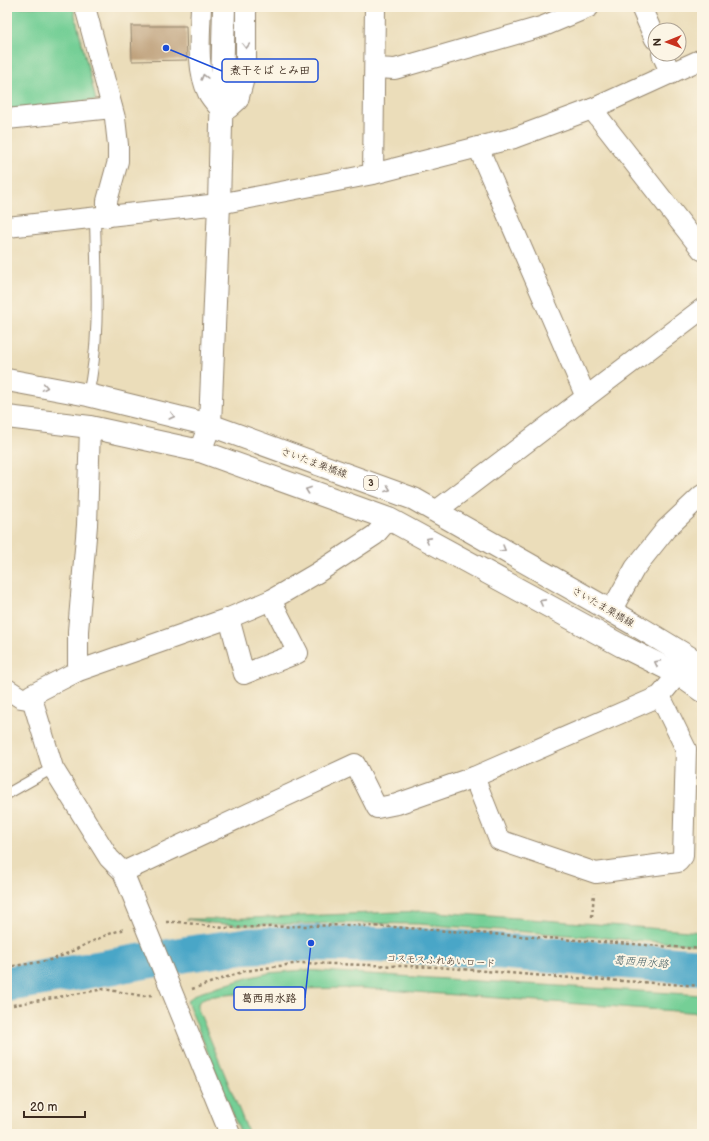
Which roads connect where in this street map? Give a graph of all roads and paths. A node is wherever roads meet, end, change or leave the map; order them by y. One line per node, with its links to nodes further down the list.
1 (85, 7): 13 (street)
2 (201, 7): 15 (street, one-way to 2)
3 (224, 7): 15 (main road)
4 (246, 7): 15 (street, one-way to 15)
5 (376, 7): 11 (street)
6 (640, 7): 8 (street)
7 (576, 10): 11 (street)
8 (647, 22)
9 (666, 62): 12 (street)
10 (700, 64): 12 (street)
11 (375, 68): 18 (street)
12 (671, 74): 14 (street)
13 (112, 108): 16 (street); 20 (street)
14 (592, 109): 17 (street); 22 (street)
15 (222, 111): 19 (main road)
16 (7, 119)
17 (478, 147): 18 (street); 26 (street)
18 (373, 174): 19 (street)
19 (220, 204): 20 (street); 28 (main road)
20 (101, 218): 21 (street); 25 (lane)
21 (7, 227)
22 (702, 250)
23 (702, 309): 26 (street)
24 (7, 380): 25 (main road, さいたま栗橋線 / 3, one-way to 25)
25 (88, 395): 28 (main road, さいたま栗橋線 / 3, one-way to 28)
26 (586, 397): 32 (street)
27 (7, 417): 29 (main road)
28 (210, 425): 30 (main road); 32 (main road, さいたま栗橋線 / 3, one-way to 32)
29 (90, 428): 30 (main road); 38 (street)
30 (200, 451): 33 (main road, one-way to 30)
31 (702, 495): 35 (street)
32 (436, 511): 35 (main road, さいたま栗橋線 / 3, one-way to 35)
33 (389, 519): 34 (street); 39 (main road, one-way to 33)
34 (271, 600): 36 (street); 36 (street)
35 (611, 611): 37 (main road, さいたま栗橋線 / 3)
36 (229, 618): 38 (street)
37 (702, 665)
38 (78, 671): 43 (street)
39 (678, 674): 41 (main road); 42 (street)
40 (7, 689): 43 (street)
41 (702, 691)
42 (660, 696): 45 (street); 45 (street)
43 (33, 700): 44 (street)
44 (53, 768): 46 (lane); 47 (street)
45 (474, 777): 47 (street)
46 (7, 794)
47 (123, 872): 48 (street)
48 (154, 927): 50 (path); 53 (street)
49 (127, 928): 51 (path)
50 (702, 949)
51 (7, 967)
52 (702, 986): 54 (path, コスモスふれあいロード)
53 (161, 989): 55 (path); 56 (street)
54 (190, 990)
55 (7, 1006)
56 (230, 1134)

